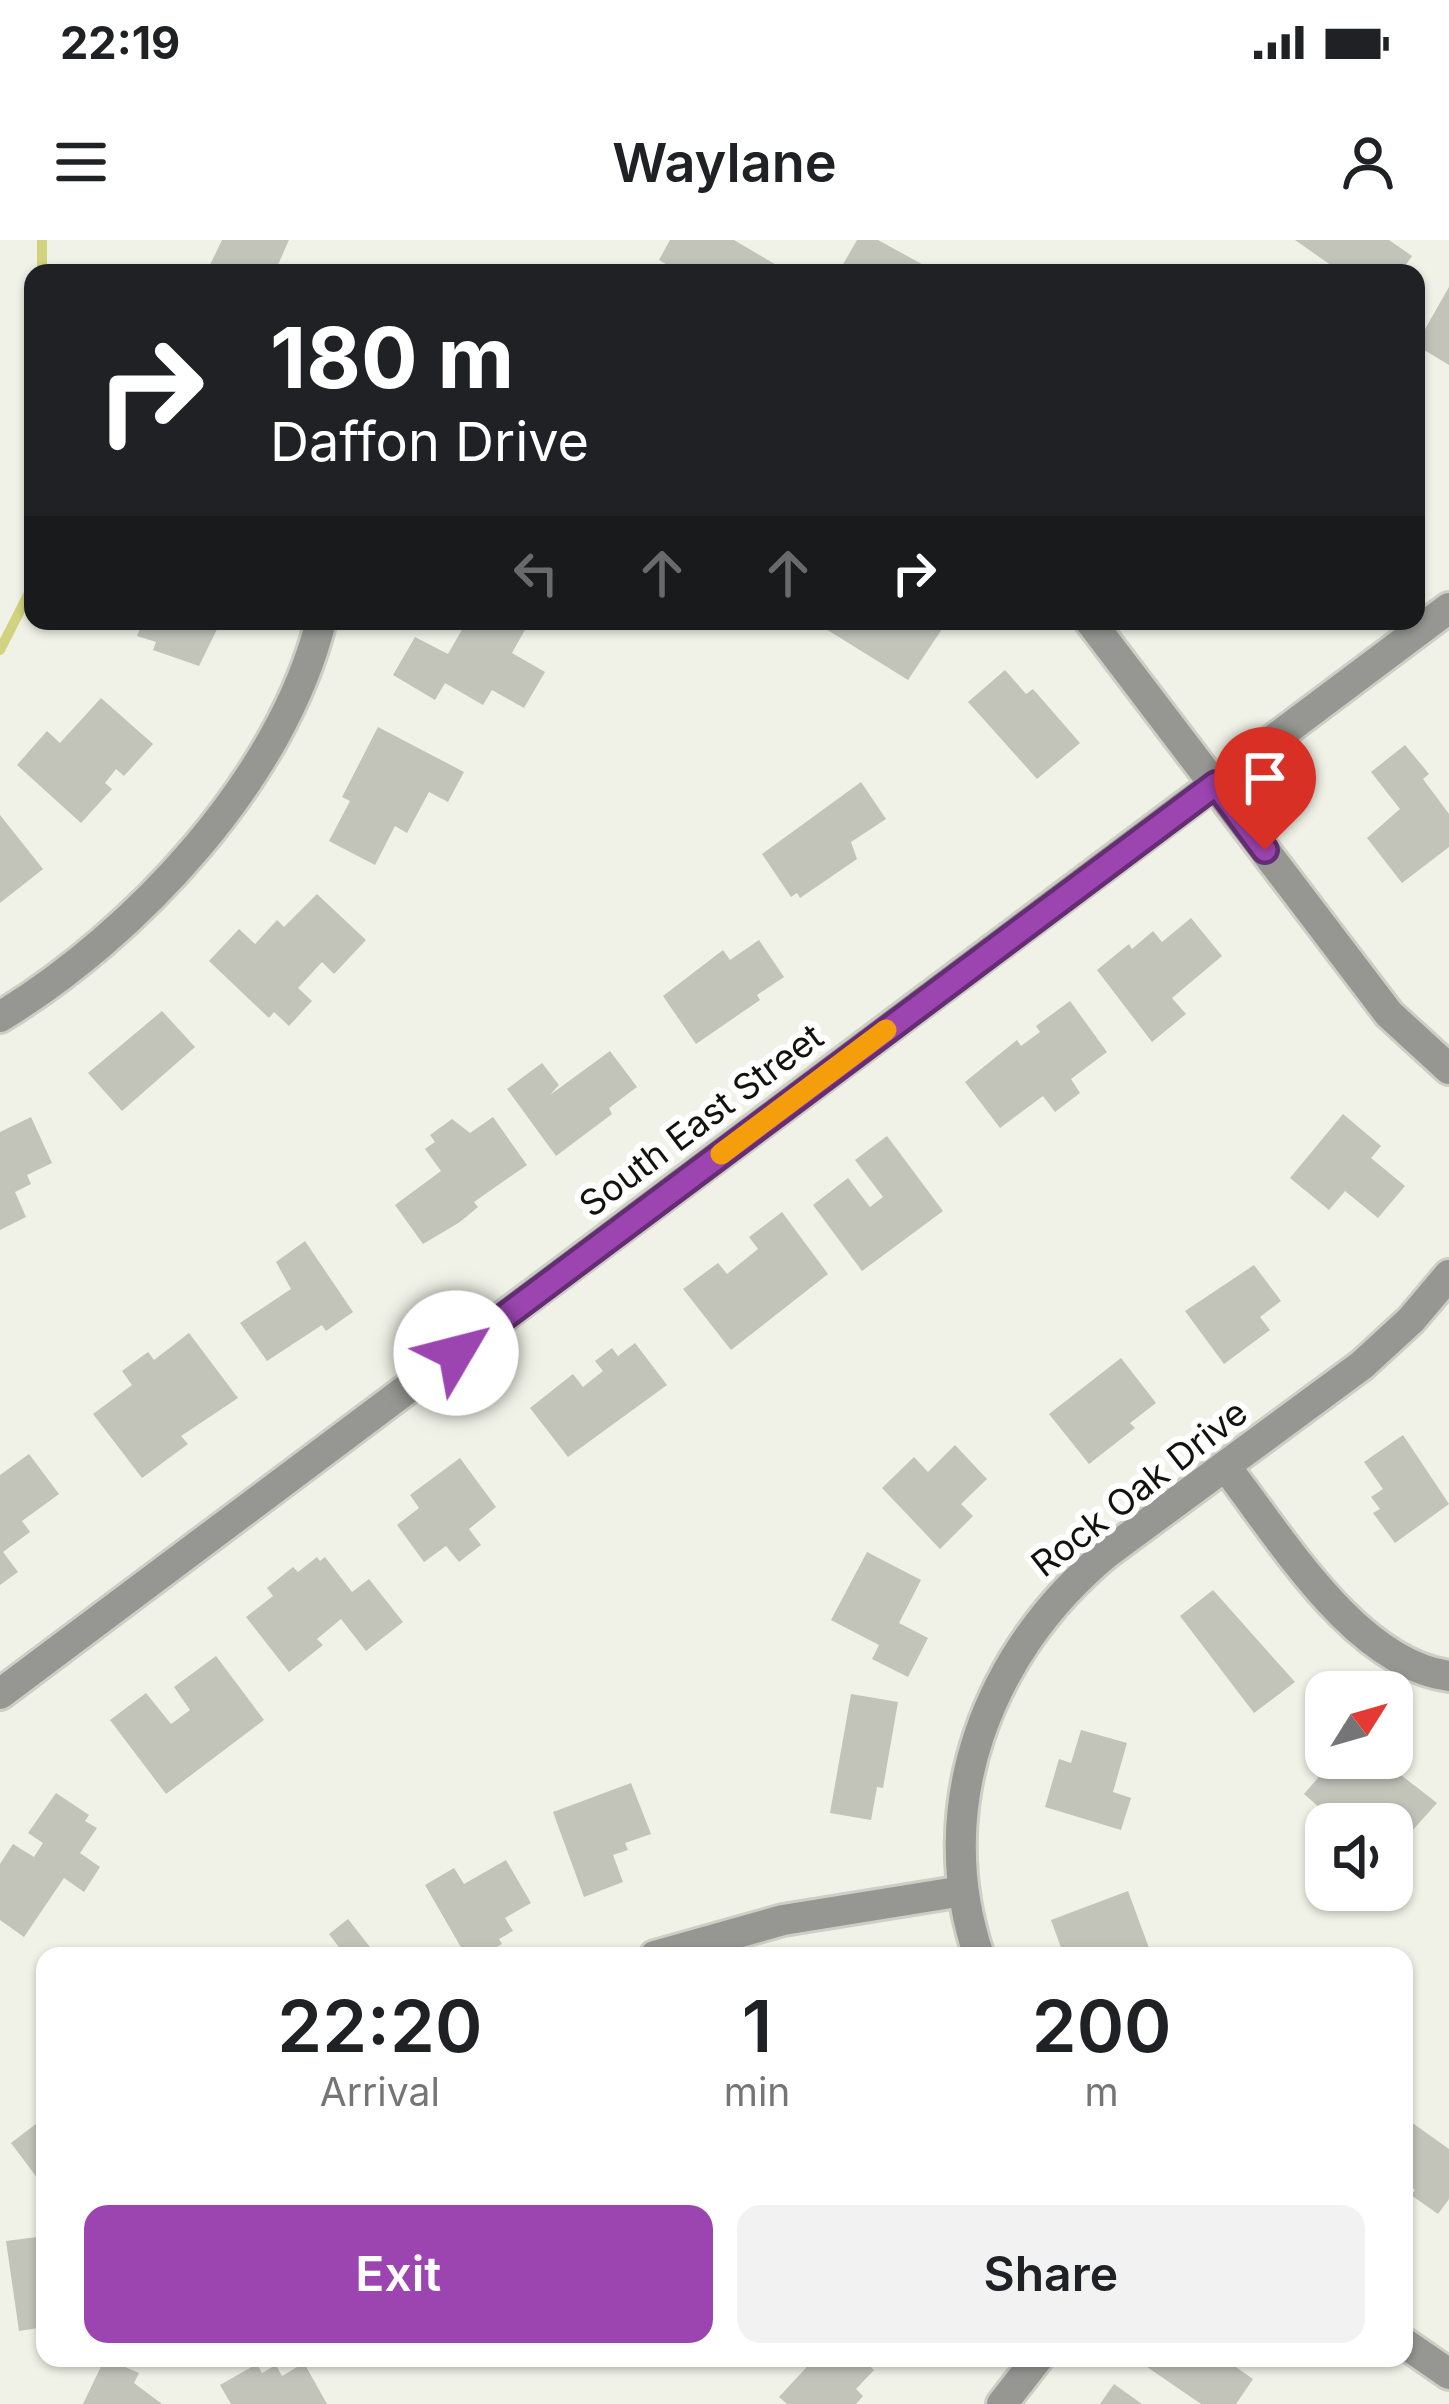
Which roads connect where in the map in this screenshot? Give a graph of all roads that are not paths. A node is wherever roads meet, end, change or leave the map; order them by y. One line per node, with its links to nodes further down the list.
1 (1449, 608): 2 (street, South East Street)
2 (1425, 626)
3 (319, 630): 7 (street)
4 (1097, 630): 6 (street)
5 (1420, 630): 6 (street, South East Street)
6 (1216, 784): 8 (street); 12 (street, South East Street)
7 (0, 1017)
8 (1449, 1069)
9 (1449, 1275): 10 (street, Rock Oak Drive)
10 (1225, 1466): 11 (street); 13 (street, Rock Oak Drive)
11 (1449, 1676)
12 (0, 1694)
13 (963, 1891): 14 (street); 15 (street, Rock Oak Drive)
14 (687, 1947)
15 (977, 1947)
16 (1413, 2349): 18 (street)
17 (1031, 2367): 19 (street)
18 (1449, 2374)
19 (1002, 2404)

